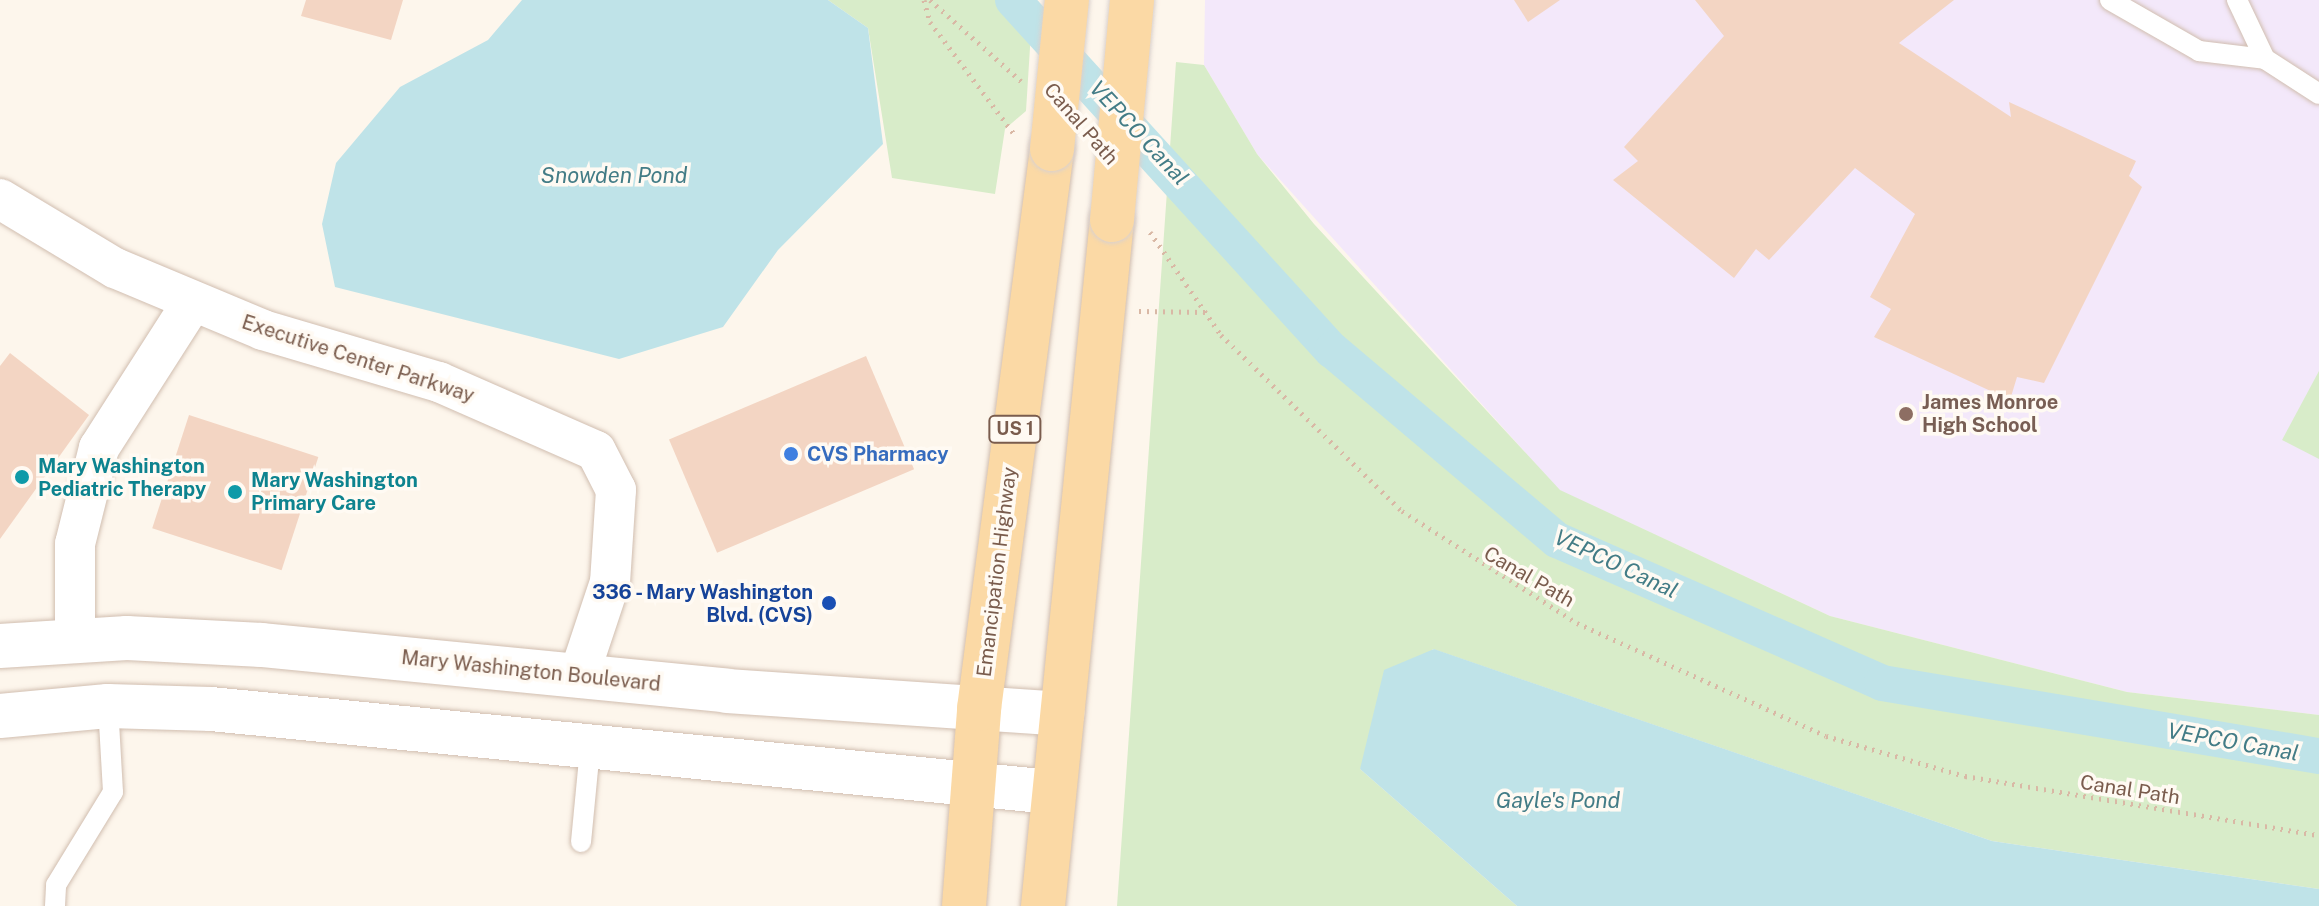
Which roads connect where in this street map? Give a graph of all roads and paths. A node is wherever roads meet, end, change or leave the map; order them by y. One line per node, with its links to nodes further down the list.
1 (924, 0): 10 (path)
2 (930, 0): 8 (path, Canal Path)
3 (1067, 0): 10 (main road, Emancipation Highway / US 1, bridge)
4 (1132, 0): 12 (main road, bridge)
5 (2110, 0): 7 (lane)
6 (2237, 0): 7 (lane)
7 (2265, 59): 9 (lane)
8 (1029, 89)
9 (2319, 94)
10 (1033, 142): 20 (main road, Emancipation Highway / US 1)
11 (0, 199): 13 (street, Executive Center Parkway)
12 (1128, 222): 15 (path, Canal Path); 21 (main road)
13 (193, 301): 16 (street); 18 (street, Executive Center Parkway)
14 (1134, 311): 15 (path)
15 (1205, 312): 26 (path, Canal Path)
16 (75, 639): 17 (street, Mary Washington Boulevard); 18 (street, Mary Washington Boulevard)
17 (0, 646)
18 (579, 675): 20 (street, Mary Washington Boulevard)
19 (108, 706): 22 (street); 23 (street); 28 (lane)
20 (979, 709): 21 (street, Mary Washington Boulevard); 24 (main road, Emancipation Highway / US 1)
21 (1062, 714): 25 (main road)
22 (0, 716)
23 (590, 748): 24 (street); 27 (lane)
24 (974, 783): 25 (street); 29 (main road, Emancipation Highway / US 1)
25 (1052, 792): 30 (main road)
26 (2319, 835)
27 (581, 842)
28 (55, 906)
29 (964, 906)
30 (1043, 906)

